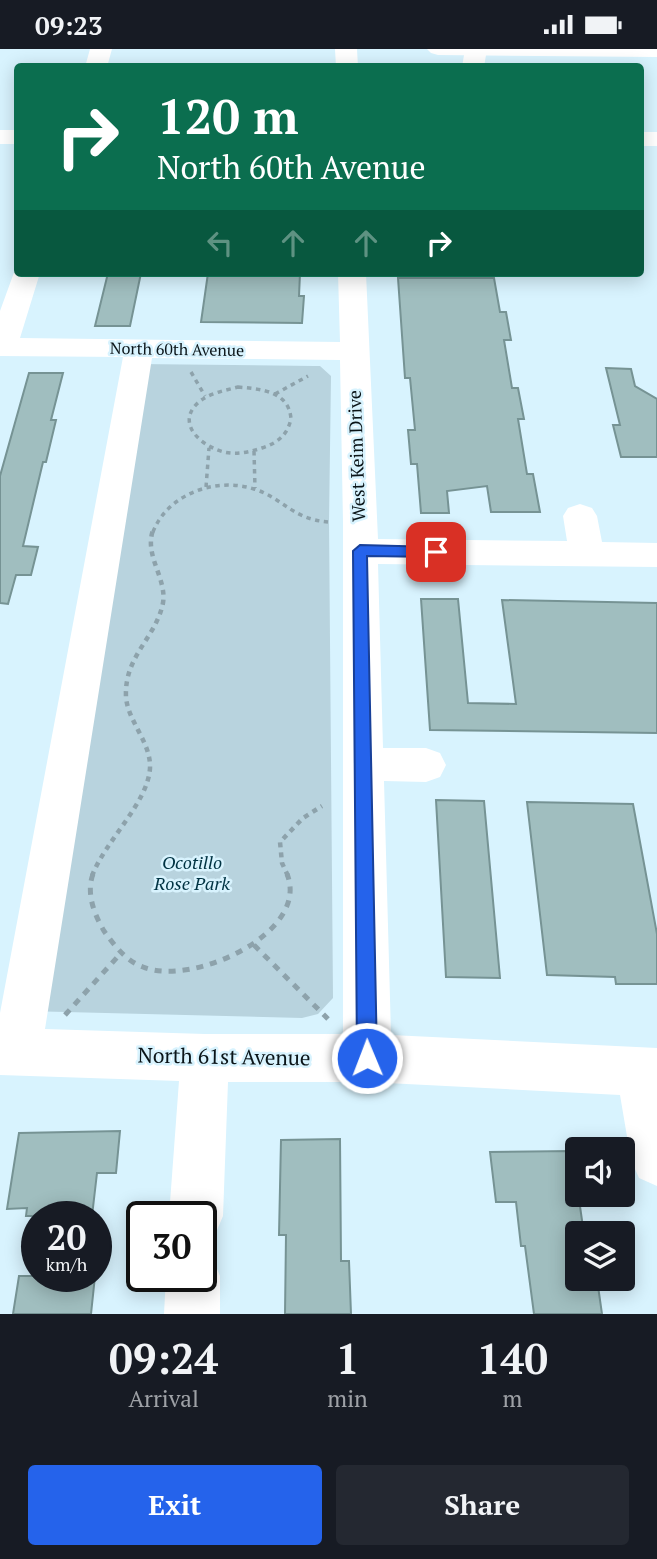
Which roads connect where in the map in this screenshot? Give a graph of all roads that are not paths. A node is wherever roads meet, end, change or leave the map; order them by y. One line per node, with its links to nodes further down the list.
1 (438, 49): 2 (street)
2 (476, 50): 3 (street)
3 (657, 51)
4 (25, 277): 6 (street)
5 (352, 277): 8 (street, West Keim Drive)
6 (2, 347): 7 (street, North 60th Avenue)
7 (139, 349): 8 (street, North 60th Avenue); 15 (street)
8 (354, 351): 10 (street, West Keim Drive)
9 (580, 516): 11 (street)
10 (360, 536): 11 (street); 13 (street, West Keim Drive)
11 (587, 554): 12 (street)
12 (657, 555)
13 (362, 764): 14 (street); 17 (street, West Keim Drive)
14 (426, 765)
15 (9, 1052): 16 (street, North 61st Avenue)
16 (205, 1058): 17 (street, North 61st Avenue); 20 (street)
17 (367, 1058): 18 (street, North 61st Avenue)
18 (649, 1072): 19 (street)
19 (657, 1160)
20 (197, 1201)
21 (193, 1292): 22 (street)
22 (192, 1314)

